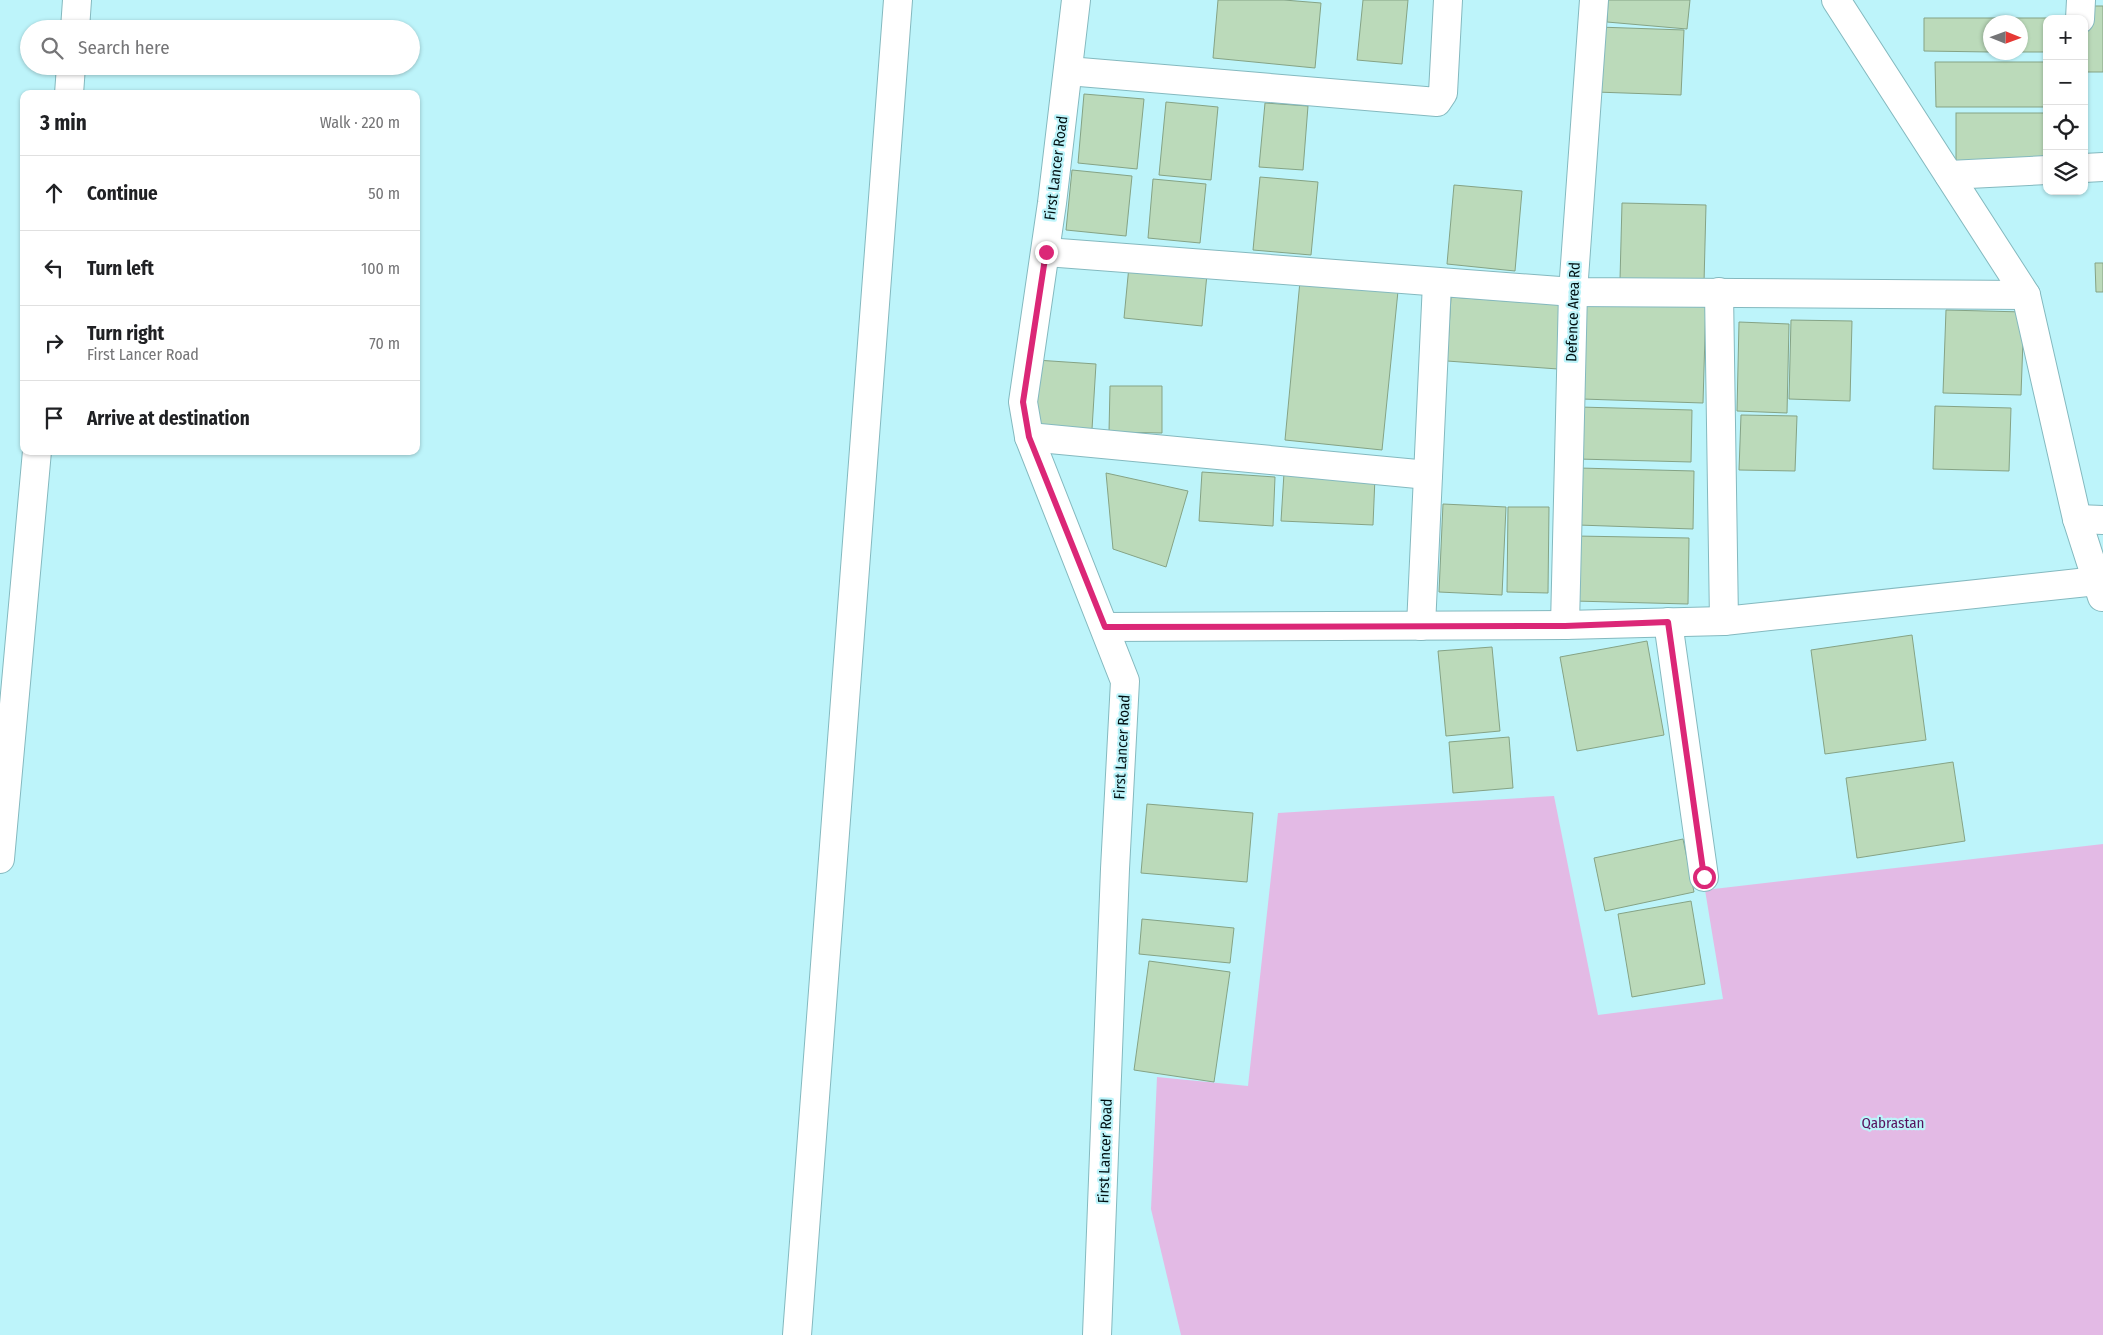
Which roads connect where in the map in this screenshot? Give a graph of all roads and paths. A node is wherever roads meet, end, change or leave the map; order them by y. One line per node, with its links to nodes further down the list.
1 (77, 0): 9 (street)
2 (898, 0): 34 (street)
3 (1076, 0): 10 (street, First Lancer Road)
4 (1448, 0): 10 (street)
5 (1594, 0): 19 (street, Defence Area Rd)
6 (1836, 0): 16 (street)
7 (2081, 0): 8 (street)
8 (2080, 15)
9 (76, 20)
10 (1068, 71): 17 (street, First Lancer Road)
11 (71, 75): 12 (street)
12 (69, 90)
13 (2103, 166): 14 (street)
14 (2088, 168)
15 (2043, 170): 16 (street)
16 (1948, 175): 21 (street)
17 (1046, 252): 18 (street); 22 (street, First Lancer Road)
18 (1437, 283): 19 (street); 24 (street)
19 (1573, 292): 20 (street); 30 (street, Defence Area Rd)
20 (1720, 292): 21 (street); 27 (street)
21 (2026, 295): 25 (street)
22 (1029, 437): 24 (street); 31 (street, First Lancer Road)
23 (37, 455): 32 (street)
24 (1428, 475): 29 (street)
25 (2090, 519): 26 (street)
26 (2100, 590): 27 (street)
27 (1724, 621): 28 (street)
28 (1668, 622): 30 (street); 33 (street)
29 (1420, 626): 30 (street); 31 (street)
30 (1565, 626)
31 (1105, 627): 35 (street, First Lancer Road)
32 (0, 858)
33 (1704, 877)
34 (796, 1335)
35 (1097, 1335)

